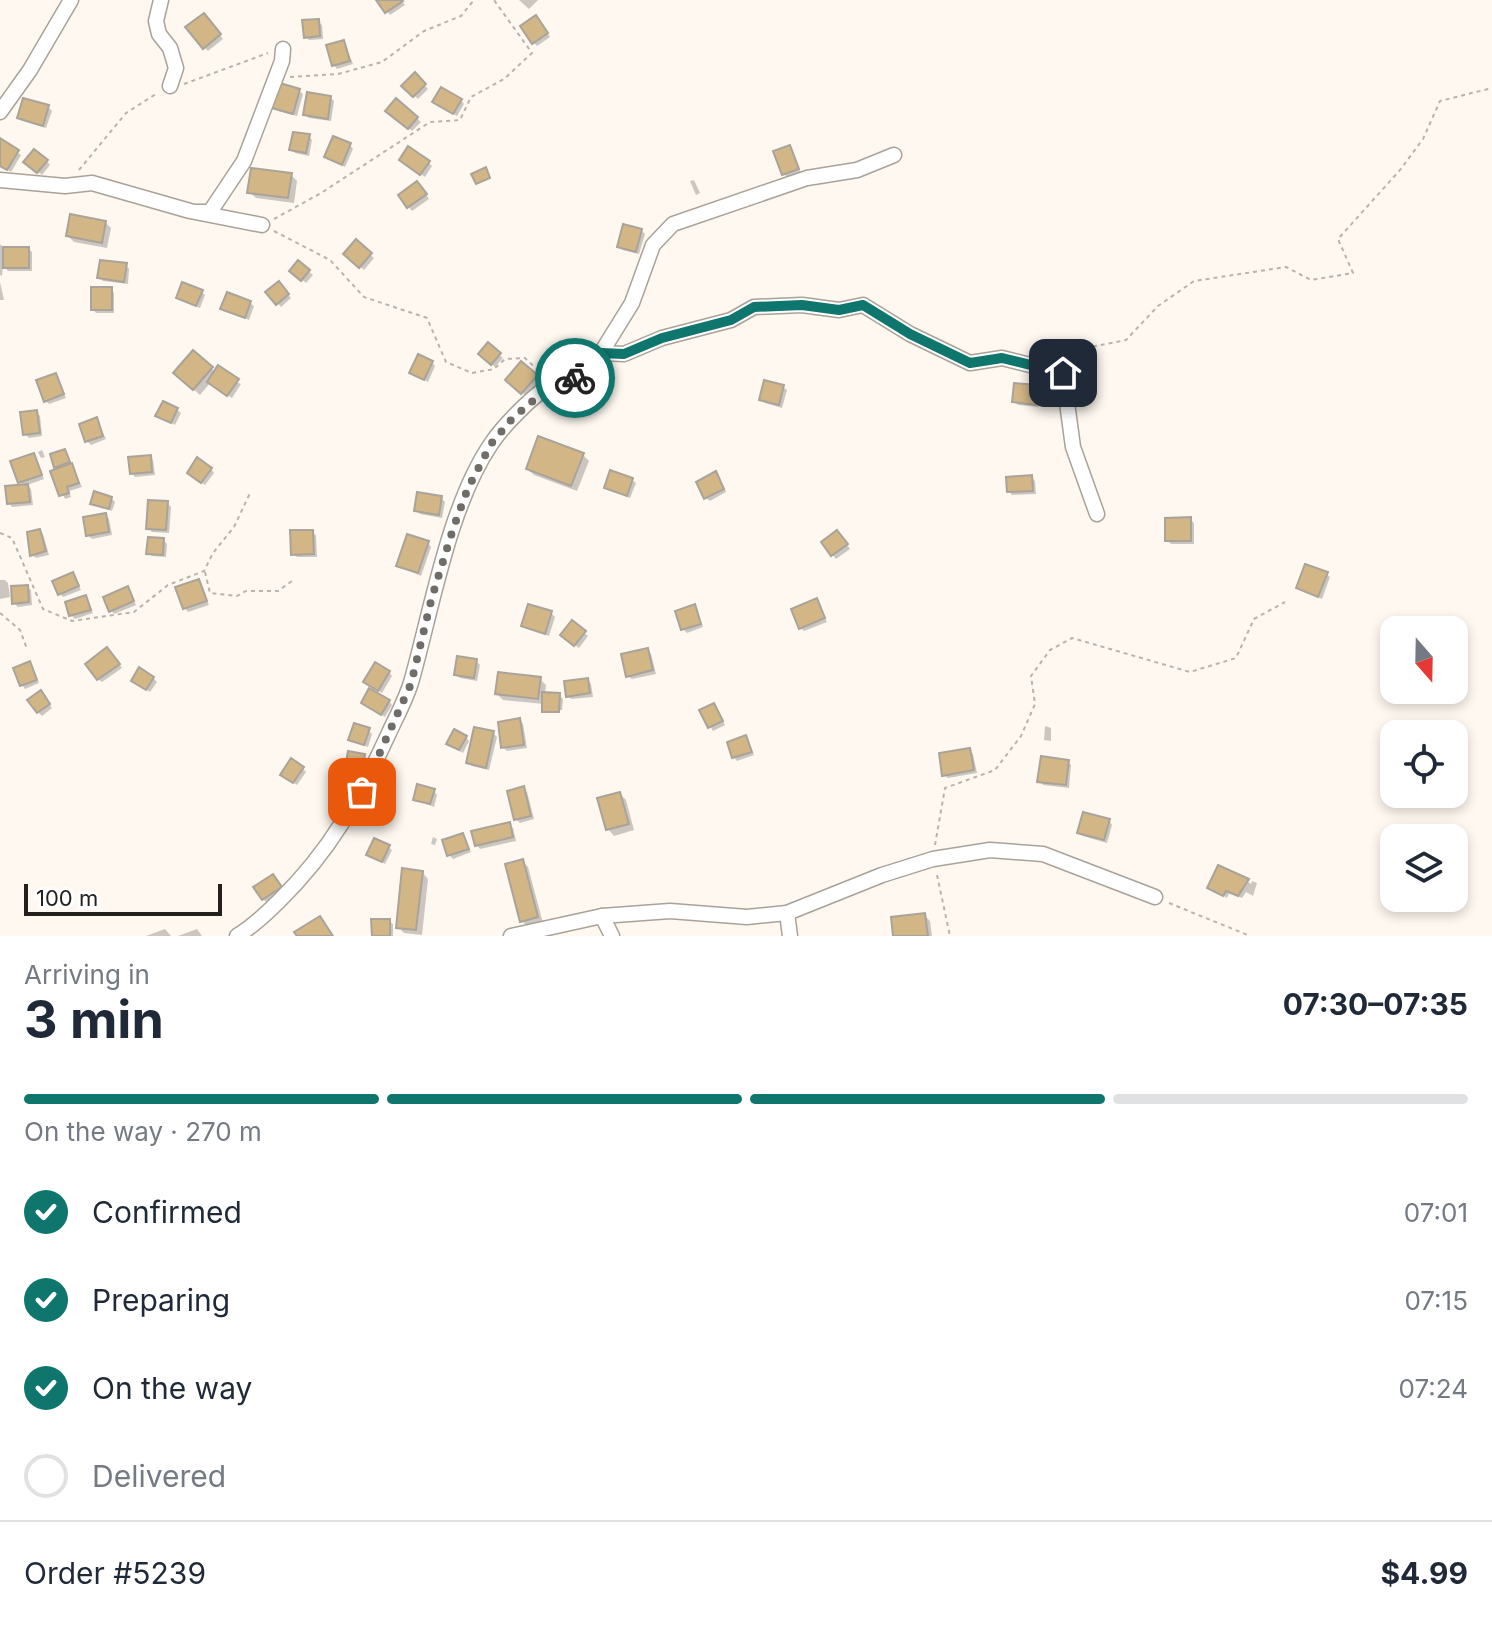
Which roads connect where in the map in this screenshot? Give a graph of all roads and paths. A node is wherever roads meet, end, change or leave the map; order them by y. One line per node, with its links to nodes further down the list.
1 (71, 0): 9 (street)
2 (161, 0): 7 (street)
3 (474, 0): 6 (path)
4 (494, 0): 14 (path)
5 (283, 49): 6 (street); 7 (path)
6 (273, 82): 13 (street)
7 (170, 86): 12 (path)
8 (1492, 88): 15 (path)
9 (0, 112)
10 (894, 155): 16 (street)
11 (0, 180): 12 (street)
12 (65, 186): 13 (street)
13 (190, 211): 14 (street)
14 (262, 225): 17 (path)
15 (1030, 350)
16 (601, 353): 17 (street); 19 (street)
17 (551, 385): 30 (street)
18 (251, 491): 21 (path)
19 (1097, 514)
20 (0, 533): 21 (path)
21 (204, 571): 22 (path)
22 (292, 581)
23 (1285, 602): 26 (path)
24 (0, 613): 25 (path)
25 (27, 649)
26 (933, 859): 27 (street); 28 (street); 34 (path)
27 (1155, 897): 35 (path)
28 (787, 913): 29 (street); 33 (street)
29 (602, 916): 31 (street); 32 (street)
30 (237, 936)
31 (511, 936)
32 (612, 936)
33 (790, 936)
34 (950, 936)
35 (1250, 936)

